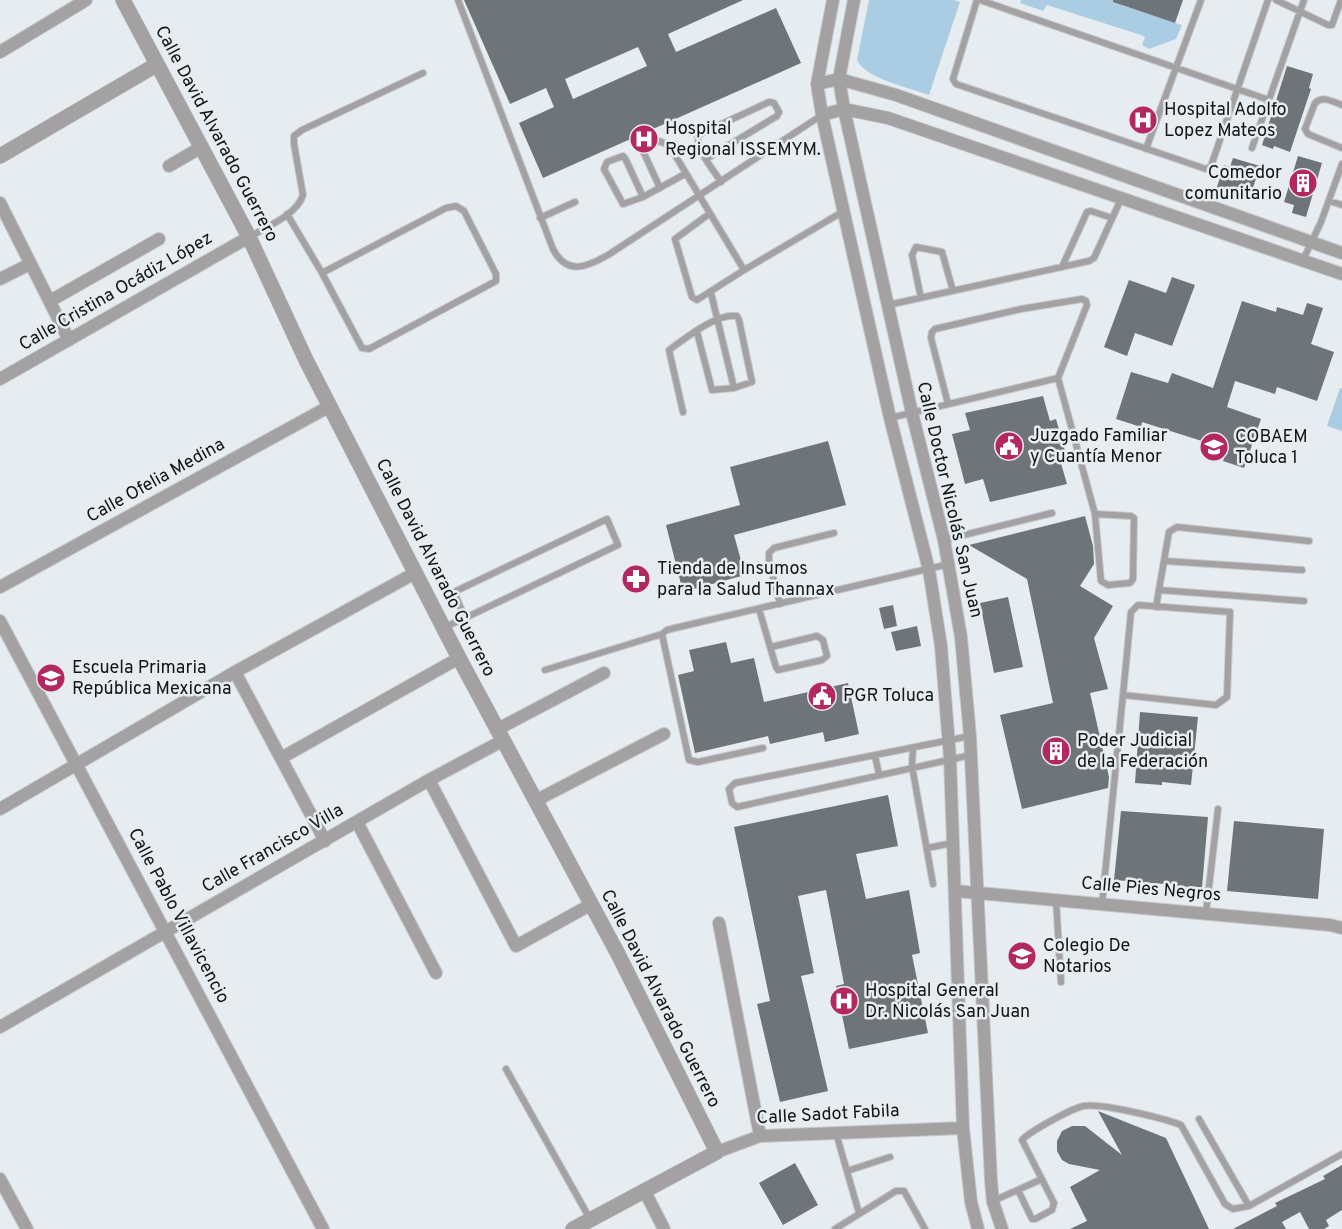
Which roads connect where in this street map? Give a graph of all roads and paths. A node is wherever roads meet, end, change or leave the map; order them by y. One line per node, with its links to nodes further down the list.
1 (86, 0): 14 (street)
2 (123, 0): 15 (street, Calle David Alvarado Guerrero)
3 (458, 0): 46 (lane)
4 (833, 0): 19 (street, Calle Doctor Nicolás San Juan)
5 (854, 0): 18 (street, Calle Doctor Nicolás San Juan)
6 (979, 0): 12 (lane); 26 (lane)
7 (1201, 0): 16 (lane)
8 (1268, 0): 20 (lane)
9 (1276, 0): 13 (lane)
10 (1304, 0): 13 (lane)
11 (1341, 0): 13 (lane)
12 (991, 2): 16 (lane)
13 (1300, 12): 21 (lane)
14 (0, 52)
15 (156, 65): 25 (street, Calle David Alvarado Guerrero); 29 (street)
16 (1176, 68): 20 (lane); 26 (lane)
17 (423, 73): 44 (lane)
18 (839, 79): 19 (street); 23 (street, Calle Doctor Nicolás San Juan); 50 (street)
19 (818, 84): 24 (street, Calle Doctor Nicolás San Juan)
20 (1239, 90): 21 (lane); 26 (lane)
21 (1269, 100): 27 (lane)
22 (1342, 105): 28 (lane)
23 (844, 109): 24 (street); 38 (street); 63 (street, Calle Doctor Nicolás San Juan)
24 (822, 115): 34 (lane); 43 (street, Calle Doctor Nicolás San Juan)
25 (201, 148): 32 (street); 48 (street, Calle David Alvarado Guerrero)
26 (1146, 148)
27 (1252, 148)
28 (1342, 148)
29 (0, 156)
30 (706, 159): 30 (lane); 34 (lane)
31 (1342, 164): 39 (lane)
32 (169, 166)
33 (685, 174): 35 (lane); 35 (lane); 36 (lane)
34 (721, 182): 36 (lane)
35 (660, 188): 37 (lane)
36 (698, 196): 45 (lane); 46 (lane)
37 (643, 197): 37 (lane)
38 (1121, 199): 47 (lane); 52 (street)
39 (1329, 201): 42 (lane); 50 (lane)
40 (0, 202): 53 (street)
41 (575, 202): 46 (lane)
42 (1342, 206)
43 (844, 212): 55 (lane); 74 (street, Calle Doctor Nicolás San Juan)
44 (287, 214): 48 (lane); 56 (lane)
45 (709, 214): 55 (lane); 60 (lane)
46 (540, 218)
47 (1112, 218): 54 (lane); 54 (lane)
48 (249, 237): 66 (street, Calle Cristina Ocádiz López); 71 (street, Calle David Alvarado Guerrero)
49 (159, 238): 62 (street)
50 (1312, 243): 51 (street); 52 (lane)
51 (1342, 253)
52 (1303, 260): 57 (street)
53 (30, 264): 58 (street); 62 (street)
54 (1062, 267): 59 (lane)
55 (744, 270): 60 (lane)
56 (322, 273): 56 (lane)
57 (1342, 274)
58 (0, 279)
59 (953, 291): 61 (lane); 61 (lane)
60 (711, 293): 64 (lane)
61 (921, 298): 63 (lane)
62 (50, 301): 66 (street)
63 (888, 306): 73 (street, Calle Doctor Nicolás San Juan)
64 (718, 319): 65 (lane); 69 (lane); 69 (lane)
65 (697, 332): 69 (lane); 72 (lane)
66 (69, 340): 68 (street, Calle Cristina Ocádiz López)
67 (1058, 378): 70 (lane); 70 (lane); 76 (lane)
68 (0, 379)
69 (734, 388)
70 (948, 404): 73 (lane)
71 (330, 406): 84 (street, Calle David Alvarado Guerrero); 85 (street, Calle Ofelia Medina)
72 (683, 412)
73 (912, 413): 74 (lane); 78 (street, Calle Doctor Nicolás San Juan)
74 (890, 418): 82 (street, Calle Doctor Nicolás San Juan)
75 (1052, 513): 78 (lane)
76 (1095, 514): 76 (lane)
77 (834, 533): 88 (lane)
78 (944, 540): 81 (street, Calle Doctor Nicolás San Juan)
79 (1309, 541): 80 (lane)
80 (1164, 561): 83 (lane); 86 (lane)
81 (949, 564): 82 (lane); 103 (street, Calle Doctor Nicolás San Juan)
82 (929, 570): 88 (lane); 104 (street, Calle Doctor Nicolás San Juan)
83 (1302, 570)
84 (415, 573): 93 (street, Calle David Alvarado Guerrero); 98 (street)
85 (0, 587)
86 (1159, 590): 87 (lane); 89 (lane)
87 (1304, 601)
88 (780, 604): 90 (lane)
89 (1156, 607): 100 (lane); 100 (lane)
90 (759, 609): 94 (lane); 95 (lane)
91 (465, 618): 91 (lane); 93 (lane)
92 (0, 621): 111 (street, Calle Pablo Villavicencio)
93 (443, 628): 96 (street, Calle David Alvarado Guerrero)
94 (662, 634): 97 (lane); 105 (lane)
95 (771, 647): 95 (lane)
96 (459, 658): 102 (street, Calle David Alvarado Guerrero); 110 (street)
97 (545, 670)
98 (235, 672): 110 (street); 111 (street)
99 (604, 673): 102 (street, Calle Francisco Villa)
100 (1123, 695): 126 (lane)
101 (664, 734): 115 (street)
102 (499, 735): 114 (street, Calle Francisco Villa); 115 (street, Calle David Alvarado Guerrero)
103 (970, 736): 104 (lane); 107 (street, Calle Doctor Nicolás San Juan)
104 (949, 740): 106 (lane); 109 (street, Calle Doctor Nicolás San Juan)
105 (763, 748)
106 (913, 748): 108 (lane); 112 (lane)
107 (971, 754): 109 (lane); 124 (street, Calle Doctor Nicolás San Juan)
108 (875, 756): 113 (lane); 113 (lane)
109 (950, 758): 112 (lane); 120 (street, Calle Doctor Nicolás San Juan)
110 (281, 759): 119 (street)
111 (76, 764): 116 (street); 131 (street, Calle Pablo Villavicencio)
112 (912, 766): 113 (lane); 121 (lane)
113 (879, 774)
114 (429, 780): 118 (street, Calle Francisco Villa); 127 (street)
115 (534, 801): 127 (street, Calle David Alvarado Guerrero)
116 (0, 809)
117 (1218, 809): 128 (lane)
118 (357, 822): 119 (street, Calle Francisco Villa); 132 (street)
119 (325, 841): 131 (street, Calle Francisco Villa)
120 (954, 843): 121 (lane); 123 (street, Calle Doctor Nicolás San Juan)
121 (927, 848): 122 (lane)
122 (933, 884)
123 (956, 891): 124 (street, Calle Pies Negros); 137 (street, Calle Doctor Nicolás San Juan)
124 (978, 891): 125 (street, Calle Pies Negros); 148 (street, Calle Doctor Nicolás San Juan)
125 (1056, 899): 126 (street, Calle Pies Negros); 133 (lane)
126 (1102, 904): 128 (street, Calle Pies Negros)
127 (590, 905): 140 (street, Calle David Alvarado Guerrero)
128 (1206, 913): 130 (street, Calle Pies Negros)
129 (719, 923): 139 (street)
130 (1342, 928)
131 (166, 931): 134 (street, Calle Francisco Villa); 153 (street, Calle Pablo Villavicencio)
132 (436, 973)
133 (1061, 982)
134 (0, 1027)
135 (506, 1069): 151 (lane)
136 (1199, 1119): 149 (lane)
137 (963, 1128): 138 (street, Calle Sadot Fabila); 158 (street, Calle Doctor Nicolás San Juan)
138 (836, 1133): 139 (street, Calle Sadot Fabila); 143 (lane)
139 (760, 1136): 140 (street, Calle Sadot Fabila)
140 (717, 1152): 146 (street, Calle Sadot Fabila)
141 (1342, 1154): 149 (lane)
142 (890, 1157): 143 (lane)
143 (847, 1171): 150 (lane)
144 (0, 1179): 152 (street)
145 (1042, 1179): 147 (lane); 147 (lane); 149 (lane)
146 (644, 1190): 151 (street, Calle Sadot Fabila); 155 (street)
147 (1018, 1190): 148 (lane)
148 (993, 1202): 159 (street, Calle Doctor Nicolás San Juan)
149 (1249, 1206)
150 (859, 1213): 156 (lane); 157 (lane)
151 (590, 1219): 154 (street, Calle Sadot Fabila)
152 (27, 1229)
153 (323, 1229)
154 (573, 1229)
155 (664, 1229)
156 (835, 1229)
157 (925, 1229)
158 (978, 1229)
159 (1002, 1229)

